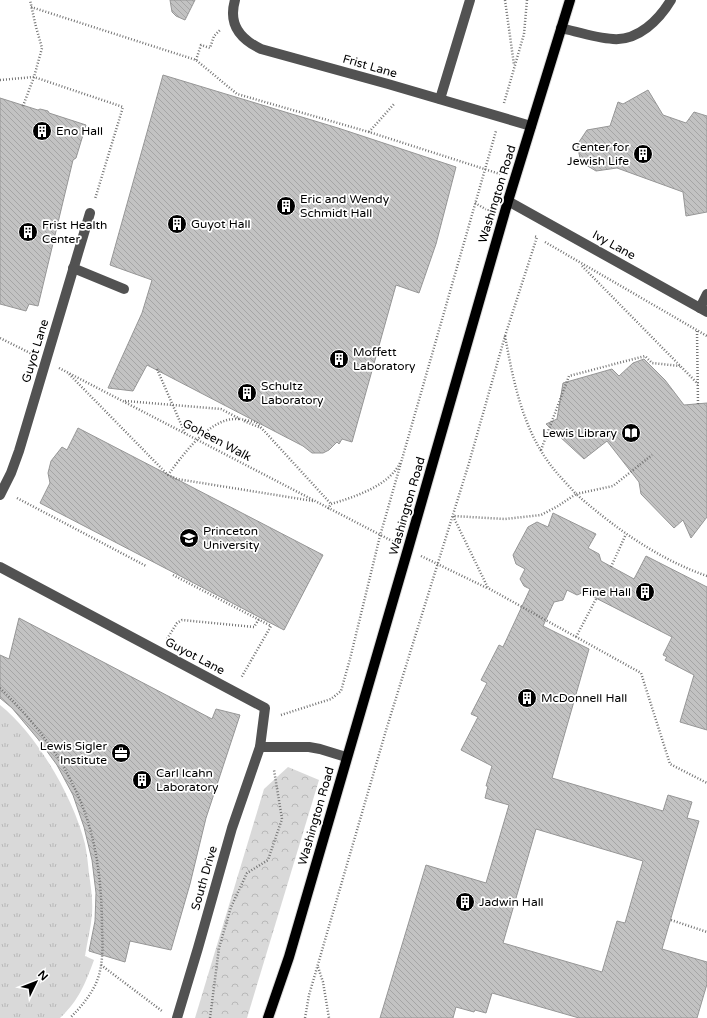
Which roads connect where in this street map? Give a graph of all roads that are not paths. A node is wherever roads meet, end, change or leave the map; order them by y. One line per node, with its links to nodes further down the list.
1 (235, 0): 6 (street, Frist Lane)
2 (470, 0): 6 (street)
3 (570, 0): 5 (main road, Washington Road)
4 (671, 0): 5 (street)
5 (561, 28): 7 (main road, Washington Road)
6 (440, 99): 7 (street, Frist Lane)
7 (531, 126): 8 (main road, Washington Road)
8 (508, 201): 13 (street, Ivy Lane); 17 (main road, Washington Road)
9 (90, 213): 10 (street, Guyot Lane)
10 (74, 268): 11 (street); 14 (street, Guyot Lane)
11 (124, 289)
12 (707, 294): 13 (street)
13 (704, 310)
14 (1, 493)
15 (0, 567): 16 (street, Guyot Lane)
16 (260, 747): 17 (street); 18 (street, South Drive)
17 (346, 757): 19 (main road, Washington Road)
18 (177, 1018)
19 (268, 1018)

